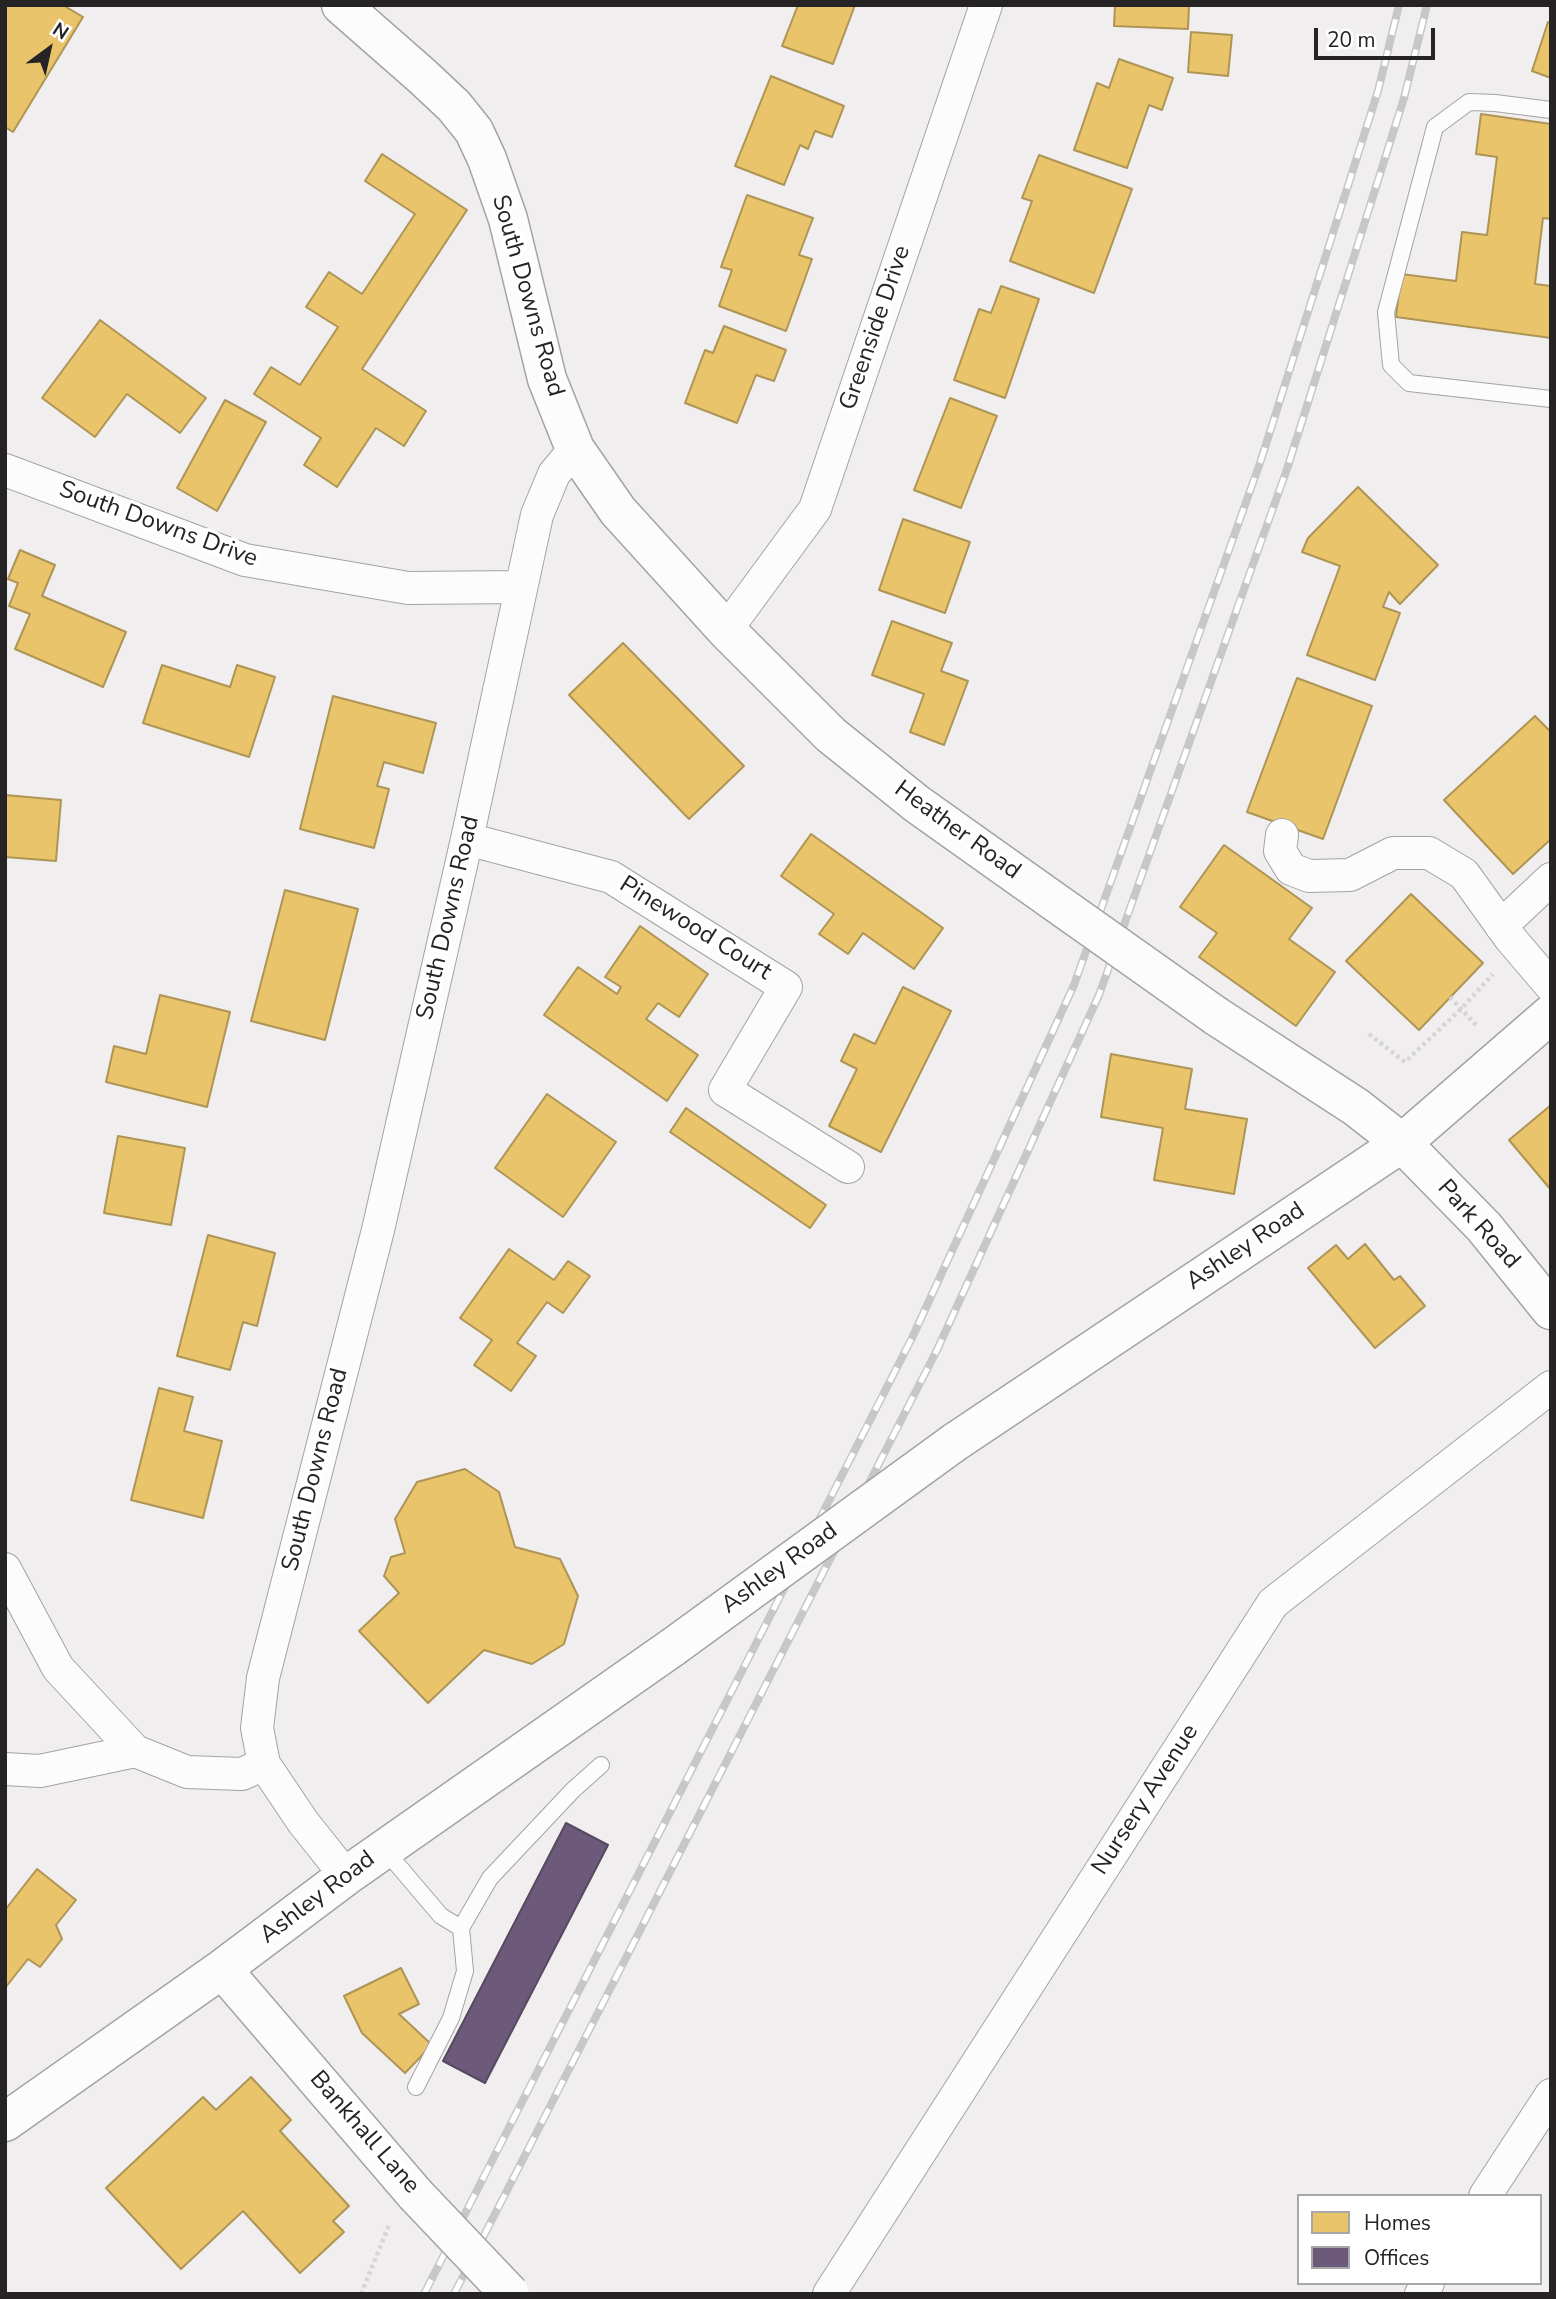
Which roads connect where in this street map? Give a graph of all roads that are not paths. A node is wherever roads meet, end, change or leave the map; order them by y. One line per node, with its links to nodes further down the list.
1 (341, 5): 5 (street, South Downs Road)
2 (986, 5): 8 (street, Greenside Drive)
3 (1551, 110): 4 (lane)
4 (1551, 399)
5 (575, 449): 7 (street, South Downs Road); 8 (street, Heather Road)
6 (5, 470): 7 (street, South Downs Drive)
7 (521, 587): 10 (street, South Downs Road)
8 (726, 630): 15 (street, Heather Road, bridge)
9 (1282, 835): 12 (street)
10 (467, 839): 16 (street, Pinewood Court); 21 (street, South Downs Road)
11 (1551, 879): 12 (street)
12 (1509, 937): 13 (street)
13 (1551, 986)
14 (1551, 1014): 15 (street, Ashley Road)
15 (1402, 1143): 17 (street, Park Road); 24 (street, Ashley Road, bridge)
16 (848, 1167)
17 (1551, 1310)
18 (1551, 1387): 33 (street, Nursery Avenue)
19 (5, 1569): 20 (street)
20 (135, 1751): 21 (street); 23 (street)
21 (264, 1764): 25 (street, South Downs Road)
22 (601, 1765): 26 (lane)
23 (5, 1769)
24 (384, 1849): 25 (street, Ashley Road); 26 (lane)
25 (346, 1875): 27 (street, Ashley Road)
26 (461, 1928): 28 (lane)
27 (222, 1969): 30 (street, Ashley Road); 32 (street, Bankhall Lane, bridge)
28 (416, 2087)
29 (1551, 2095): 31 (street)
30 (5, 2122)
31 (1486, 2194)
32 (510, 2294)
33 (829, 2294)

